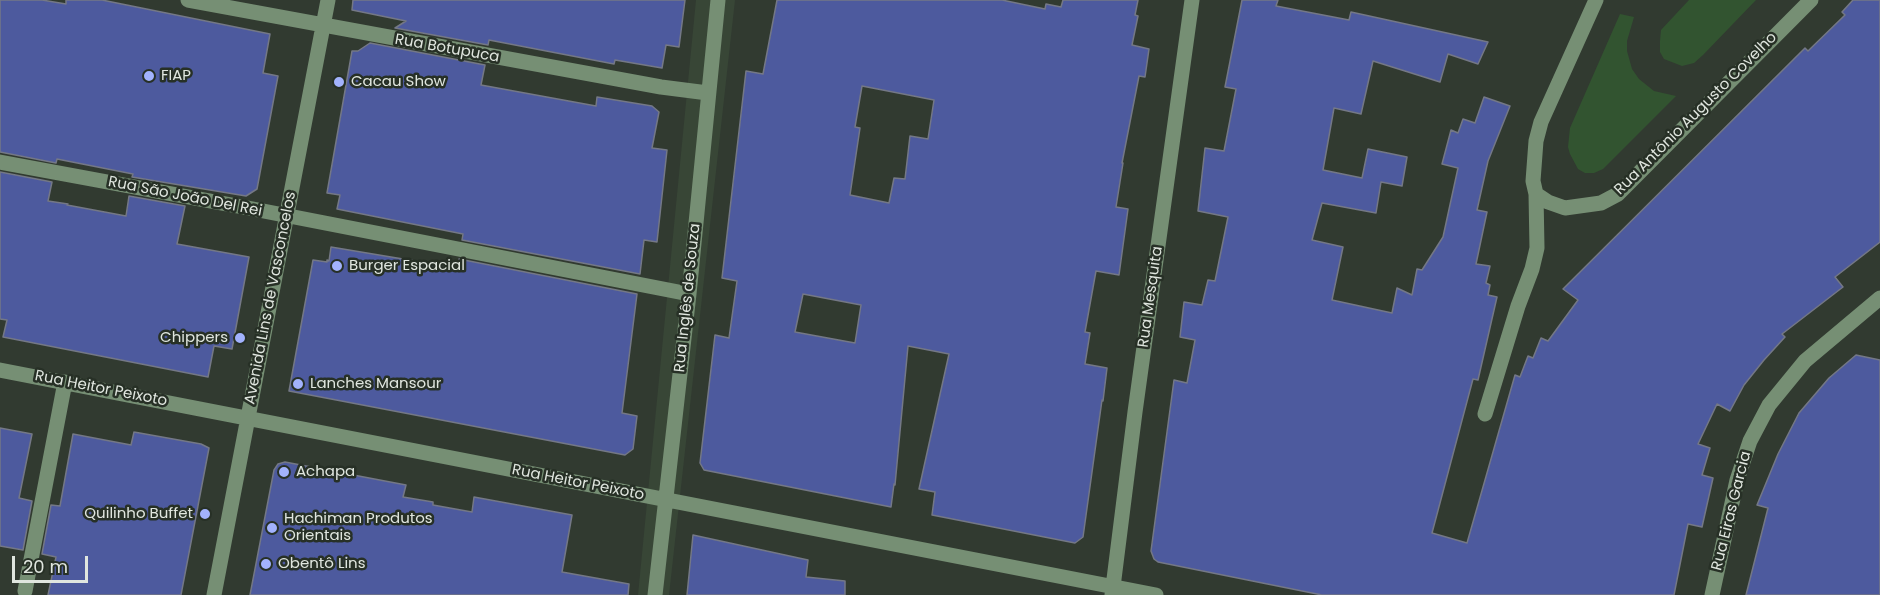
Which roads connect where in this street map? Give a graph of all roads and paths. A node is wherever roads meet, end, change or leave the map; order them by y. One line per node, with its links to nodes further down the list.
1 (188, 0): 7 (street, Rua Botupuca)
2 (328, 0): 7 (street, Avenida Lins de Vasconcelos)
3 (718, 0): 8 (street, Rua Inglês de Souza)
4 (1192, 0): 19 (street, Rua Mesquita)
5 (1596, 0): 10 (street)
6 (1811, 0): 10 (street, Rua Antônio Augusto Covelho)
7 (323, 26): 8 (street, Rua Botupuca); 11 (street, Avenida Lins de Vasconcelos)
8 (708, 93): 12 (street, Rua Inglês de Souza)
9 (0, 162): 11 (street, Rua São João Del Rei)
10 (1536, 194): 16 (street)
11 (286, 216): 12 (street, Rua São João Del Rei); 17 (street, Avenida Lins de Vasconcelos)
12 (689, 294): 18 (street, Rua Inglês de Souza)
13 (1880, 298): 24 (street, Rua Eiras Garcia)
14 (0, 370): 15 (street, Rua Heitor Peixoto)
15 (65, 382): 17 (street, Rua Heitor Peixoto); 20 (street)
16 (1485, 414)
17 (248, 417): 18 (street, Rua Heitor Peixoto); 21 (street, Avenida Lins de Vasconcelos)
18 (665, 501): 19 (street, Rua Heitor Peixoto); 22 (street, Rua Inglês de Souza)
19 (1113, 590): 23 (street, Rua Heitor Peixoto)
20 (26, 591)
21 (214, 595)
22 (655, 595)
23 (1156, 595)
24 (1712, 595)

